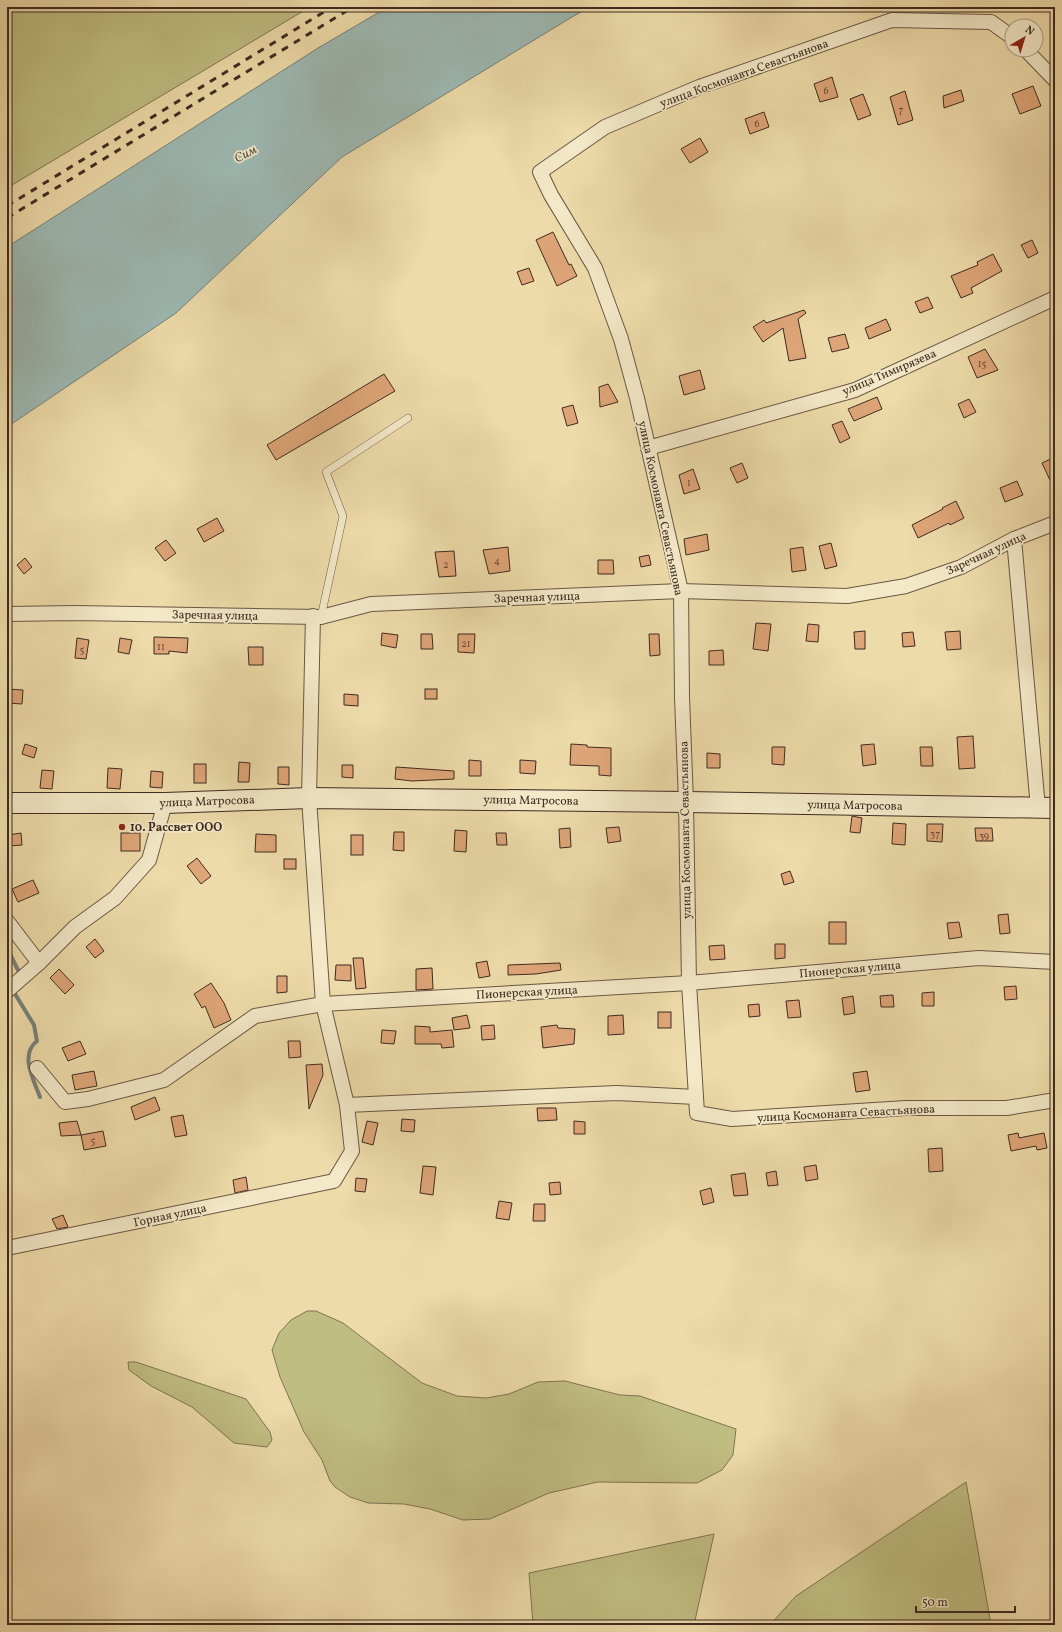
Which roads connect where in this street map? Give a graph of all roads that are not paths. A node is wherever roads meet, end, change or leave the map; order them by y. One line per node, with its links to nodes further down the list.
1 (1004, 31): 6 (street, улица Космонавта Севастьянова)
2 (1034, 58): 3 (street)
3 (1055, 80)
4 (1055, 298): 6 (street, улица Тимирязева)
5 (408, 418): 11 (lane)
6 (648, 448): 9 (street, улица Космонавта Севастьянова)
7 (1055, 523): 8 (street, Заречная улица)
8 (1014, 539): 9 (street, Заречная улица); 16 (street)
9 (681, 591): 11 (street, Заречная улица); 13 (street, улица Космонавта Севастьянова)
10 (7, 614): 11 (street, Заречная улица)
11 (317, 617): 12 (street)
12 (309, 798): 13 (main road, улица Матросова); 15 (main road, улица Матросова); 22 (street)
13 (686, 802): 16 (main road, улица Матросова); 20 (street, улица Космонавта Севастьянова)
14 (7, 803): 15 (main road, улица Матросова)
15 (165, 803): 19 (street)
16 (1046, 808)
17 (7, 921): 19 (street)
18 (1055, 962): 20 (street, Пионерская улица)
19 (39, 963): 21 (street)
20 (689, 983): 22 (street, Пионерская улица); 24 (street, улица Космонавта Севастьянова)
21 (7, 991)
22 (324, 1004): 23 (street, Пионерская улица); 26 (street)
23 (36, 1068)
24 (696, 1097): 25 (street, улица Космонавта Севастьянова); 26 (street)
25 (1055, 1100)
26 (347, 1105): 27 (street, Горная улица)
27 (7, 1248)

